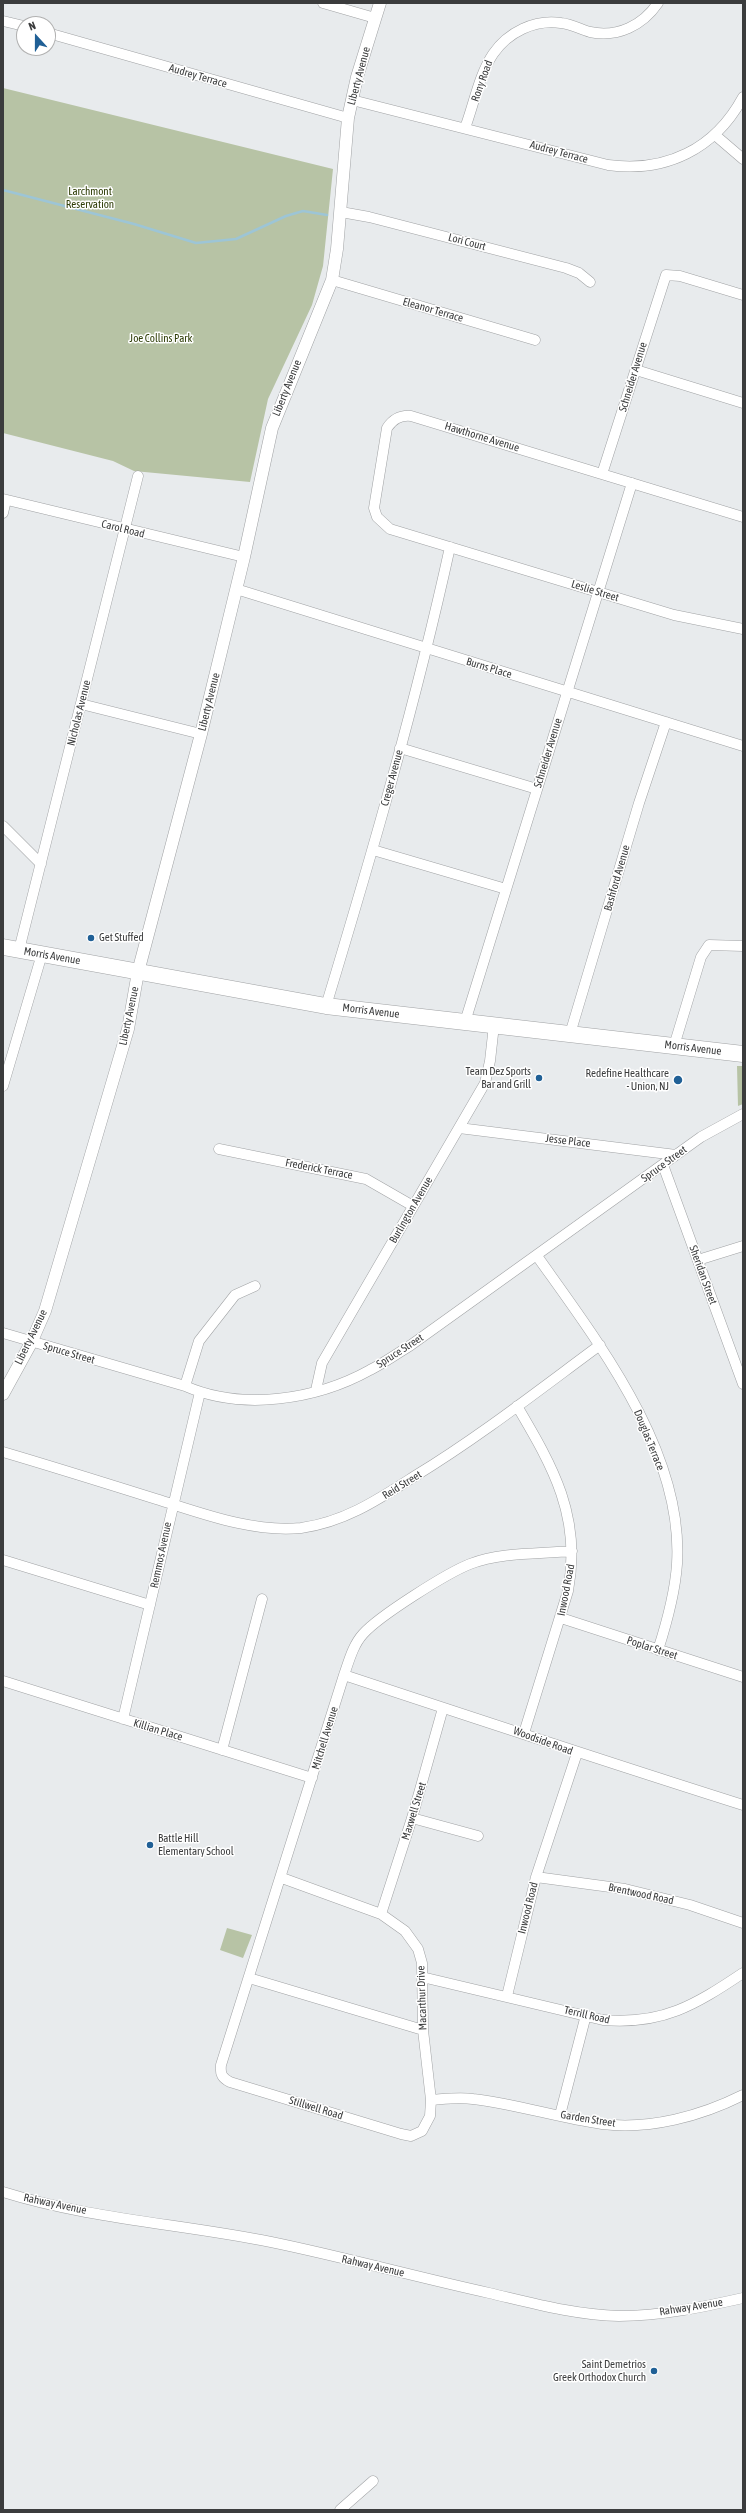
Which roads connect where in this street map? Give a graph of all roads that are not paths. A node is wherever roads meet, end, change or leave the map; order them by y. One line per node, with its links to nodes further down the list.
1 (323, 3): 4 (street)
2 (380, 3): 4 (street, Liberty Avenue)
3 (658, 3): 11 (street, Rony Road)
4 (375, 18): 9 (street, Liberty Avenue)
5 (3, 20): 6 (street)
6 (16, 24)
7 (56, 35): 10 (street, Audrey Terrace)
8 (743, 97): 12 (street, Audrey Terrace)
9 (352, 100): 10 (street, Liberty Avenue); 11 (street, Audrey Terrace)
10 (348, 118): 14 (street, Liberty Avenue)
11 (466, 128): 12 (street, Audrey Terrace)
12 (715, 135): 13 (street)
13 (743, 159)
14 (340, 212): 15 (street, Liberty Avenue); 16 (street, Lori Court)
15 (332, 280): 18 (street, Eleanor Terrace); 29 (street, Liberty Avenue)
16 (590, 282)
17 (743, 295): 19 (street, Schneider Avenue)
18 (535, 340)
19 (636, 370): 20 (street); 21 (street, Schneider Avenue)
20 (743, 403)
21 (602, 474): 23 (street, Hawthorne Avenue); 28 (street, Hawthorne Avenue)
22 (138, 476): 27 (street, Nicholas Avenue)
23 (632, 483): 26 (street, Hawthorne Avenue); 31 (street, Schneider Avenue)
24 (5, 499): 25 (street); 27 (street, Carol Road)
25 (3, 513)
26 (743, 517)
27 (124, 529): 29 (street, Carol Road); 35 (street, Nicholas Avenue)
28 (450, 547): 31 (street, Leslie Street); 33 (street, Creger Avenue)
29 (244, 557): 30 (street, Liberty Avenue)
30 (236, 589): 33 (street, Burns Place); 37 (street, Liberty Avenue)
31 (596, 591): 32 (street, Leslie Street); 34 (street, Schneider Avenue)
32 (743, 629)
33 (427, 650): 34 (street, Burns Place); 39 (street, Creger Avenue)
34 (567, 692): 36 (street, Burns Place); 40 (street, Schneider Avenue)
35 (81, 704): 37 (street); 43 (street, Nicholas Avenue)
36 (666, 722): 38 (street, Burns Place); 53 (street, Bashford Avenue)
37 (201, 734): 49 (street, Liberty Avenue)
38 (743, 746)
39 (400, 748): 40 (street); 42 (street, Creger Avenue)
40 (537, 789): 44 (street, Schneider Avenue)
41 (3, 826): 43 (street)
42 (373, 850): 44 (street); 50 (street, Creger Avenue)
43 (41, 864): 47 (street, Nicholas Avenue)
44 (506, 889): 51 (street, Schneider Avenue)
45 (743, 946): 54 (street)
46 (3, 947): 47 (main road, Morris Avenue)
47 (19, 950): 48 (main road, Morris Avenue)
48 (42, 954): 49 (main road, Morris Avenue); 56 (street)
49 (138, 972): 50 (main road, Morris Avenue); 68 (street, Liberty Avenue)
50 (326, 1006): 51 (main road, Morris Avenue)
51 (465, 1022): 52 (main road, Morris Avenue)
52 (494, 1025): 53 (main road, Morris Avenue); 58 (street, Burlington Avenue)
53 (570, 1034): 54 (main road, Morris Avenue)
54 (674, 1046): 55 (main road, Morris Avenue)
55 (743, 1054)
56 (3, 1086)
57 (743, 1114): 60 (street, Spruce Street)
58 (459, 1128): 60 (street, Jesse Place); 62 (street, Burlington Avenue)
59 (219, 1149): 62 (street, Frederick Terrace)
60 (676, 1155): 61 (street, Spruce Street)
61 (663, 1165): 64 (street, Spruce Street); 65 (street, Sheridan Street)
62 (413, 1206): 73 (street, Burlington Avenue)
63 (743, 1246): 65 (street)
64 (537, 1256): 69 (street, Douglas Terrace); 73 (street, Spruce Street)
65 (698, 1260): 70 (street, Sheridan Street)
66 (255, 1286): 72 (street)
67 (3, 1333): 68 (street, Spruce Street)
68 (31, 1343): 72 (street, Spruce Street); 75 (street, Liberty Avenue)
69 (600, 1345): 76 (street, Reid Street); 84 (street, Douglas Terrace)
70 (740, 1366): 71 (street, Sheridan Street)
71 (743, 1384)
72 (185, 1386): 74 (street, Spruce Street)
73 (316, 1390): 74 (street, Spruce Street)
74 (200, 1392): 78 (street, Remmos Avenue)
75 (3, 1394)
76 (517, 1406): 78 (street, Reid Street); 79 (street, Inwood Road)
77 (3, 1452): 78 (street, Reid Street)
78 (172, 1504): 82 (street, Remmos Avenue)
79 (572, 1551): 83 (street, Inwood Road); 85 (street, Mitchell Avenue)
80 (3, 1560): 82 (street)
81 (262, 1599): 91 (street)
82 (150, 1605): 89 (street, Remmos Avenue)
83 (561, 1618): 84 (street, Poplar Street); 90 (street, Inwood Road)
84 (658, 1650): 86 (street, Poplar Street)
85 (344, 1675): 88 (street, Woodside Road); 93 (street, Mitchell Avenue)
86 (743, 1677)
87 (3, 1681): 89 (street, Killian Place)
88 (443, 1708): 90 (street, Woodside Road); 95 (street, Maxwell Street)
89 (123, 1719): 91 (street, Killian Place)
90 (524, 1733): 92 (street, Woodside Road)
91 (222, 1750): 93 (street, Killian Place)
92 (577, 1753): 94 (street, Woodside Road); 97 (street, Inwood Road)
93 (312, 1778): 98 (street, Mitchell Avenue)
94 (743, 1805)
95 (412, 1818): 96 (street); 99 (street, Maxwell Street)
96 (478, 1836)
97 (536, 1877): 100 (street, Brentwood Road); 104 (street, Inwood Road)
98 (282, 1878): 99 (street, Macarthur Drive); 103 (street, Mitchell Avenue)
99 (381, 1914): 102 (street, Macarthur Drive)
100 (743, 1923)
101 (743, 1973): 105 (street, Terrill Road)
102 (422, 1977): 104 (street, Terrill Road); 106 (street, Macarthur Drive)
103 (249, 1978): 106 (street); 107 (street, Mitchell Avenue)
104 (507, 1996): 105 (street, Terrill Road)
105 (586, 2015): 110 (street)
106 (423, 2030): 109 (street, Macarthur Drive)
107 (221, 2065): 111 (street, Stillwell Road)
108 (743, 2095): 110 (street, Garden Street)
109 (431, 2100): 110 (street, Garden Street); 111 (street, Macarthur Drive)
110 (560, 2115)
111 (422, 2132)
112 (3, 2192): 113 (street, Rahway Avenue)
113 (743, 2298)
114 (374, 2481): 115 (street)
115 (340, 2510)

